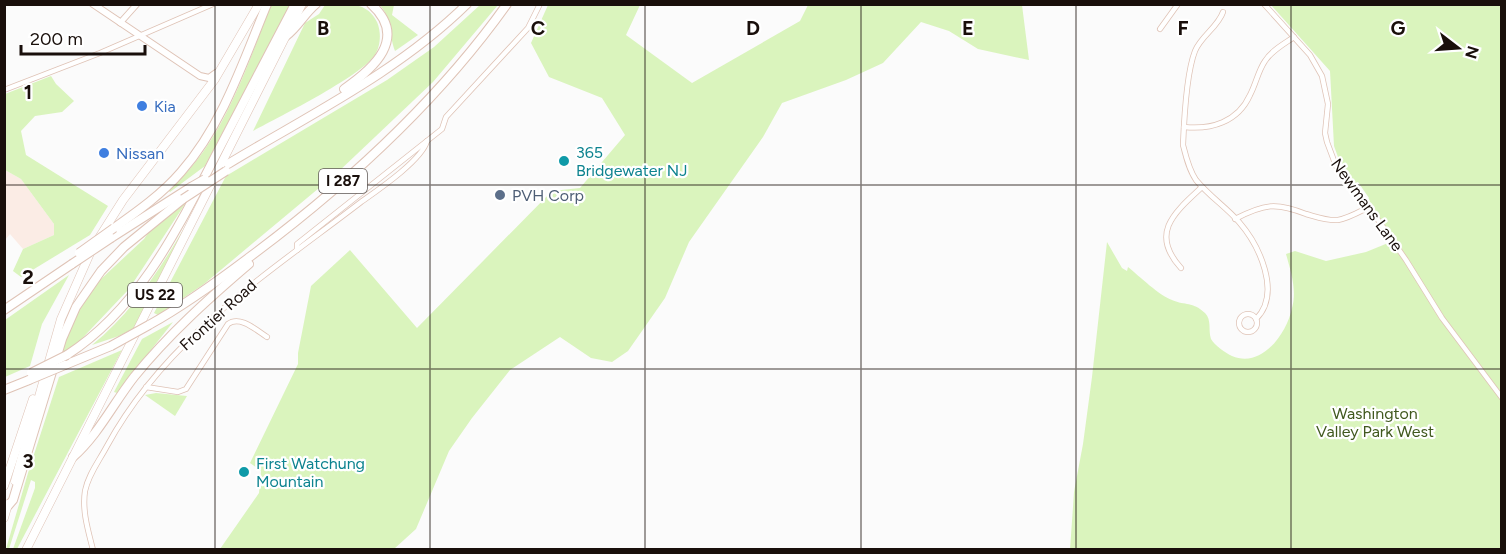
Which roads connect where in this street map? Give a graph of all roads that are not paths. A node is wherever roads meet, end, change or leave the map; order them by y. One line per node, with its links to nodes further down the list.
1 (93, 4): 16 (main road)
2 (137, 4): 16 (street)
3 (213, 4): 18 (street)
4 (259, 4): 21 (highway)
5 (267, 4): 33 (highway, bridge)
6 (295, 4): 37 (highway, bridge)
7 (302, 4): 19 (highway, US 22)
8 (316, 4): 19 (highway)
9 (371, 4): 25 (highway)
10 (466, 4): 25 (highway)
11 (507, 4): 31 (highway, I 287)
12 (540, 4): 39 (street, Frontier Road)
13 (1178, 4): 17 (street)
14 (1264, 4): 20 (street, Newmans Lane)
15 (1222, 12): 26 (street)
16 (120, 23): 18 (main road)
17 (1160, 29)
18 (140, 36): 22 (main road); 23 (street)
19 (286, 36): 42 (highway, US 22)
20 (1294, 37): 26 (street); 29 (street, Newmans Lane)
21 (223, 67): 22 (main road); 24 (highway)
22 (200, 76): 24 (main road)
23 (4, 90)
24 (204, 95): 38 (highway)
25 (335, 100): 27 (highway)
26 (1184, 127): 28 (street)
27 (227, 168): 33 (highway, bridge); 44 (highway, bridge)
28 (1202, 187): 30 (street); 32 (street)
29 (1369, 207): 30 (street); 41 (street, Newmans Lane)
30 (1235, 219): 35 (street)
31 (282, 233): 37 (highway, I 287, bridge); 42 (highway)
32 (1181, 268)
33 (49, 280): 34 (highway)
34 (4, 310)
35 (1256, 319)
36 (267, 337): 39 (street, Frontier Road)
37 (30, 377): 40 (highway, I 287)
38 (42, 383): 43 (highway); 44 (highway)
39 (146, 387): 47 (street, Frontier Road)
40 (8, 389)
41 (1502, 398)
42 (73, 458): 46 (highway, US 22)
43 (4, 486)
44 (7, 507): 45 (highway)
45 (4, 518)
46 (26, 549)
47 (93, 549)

